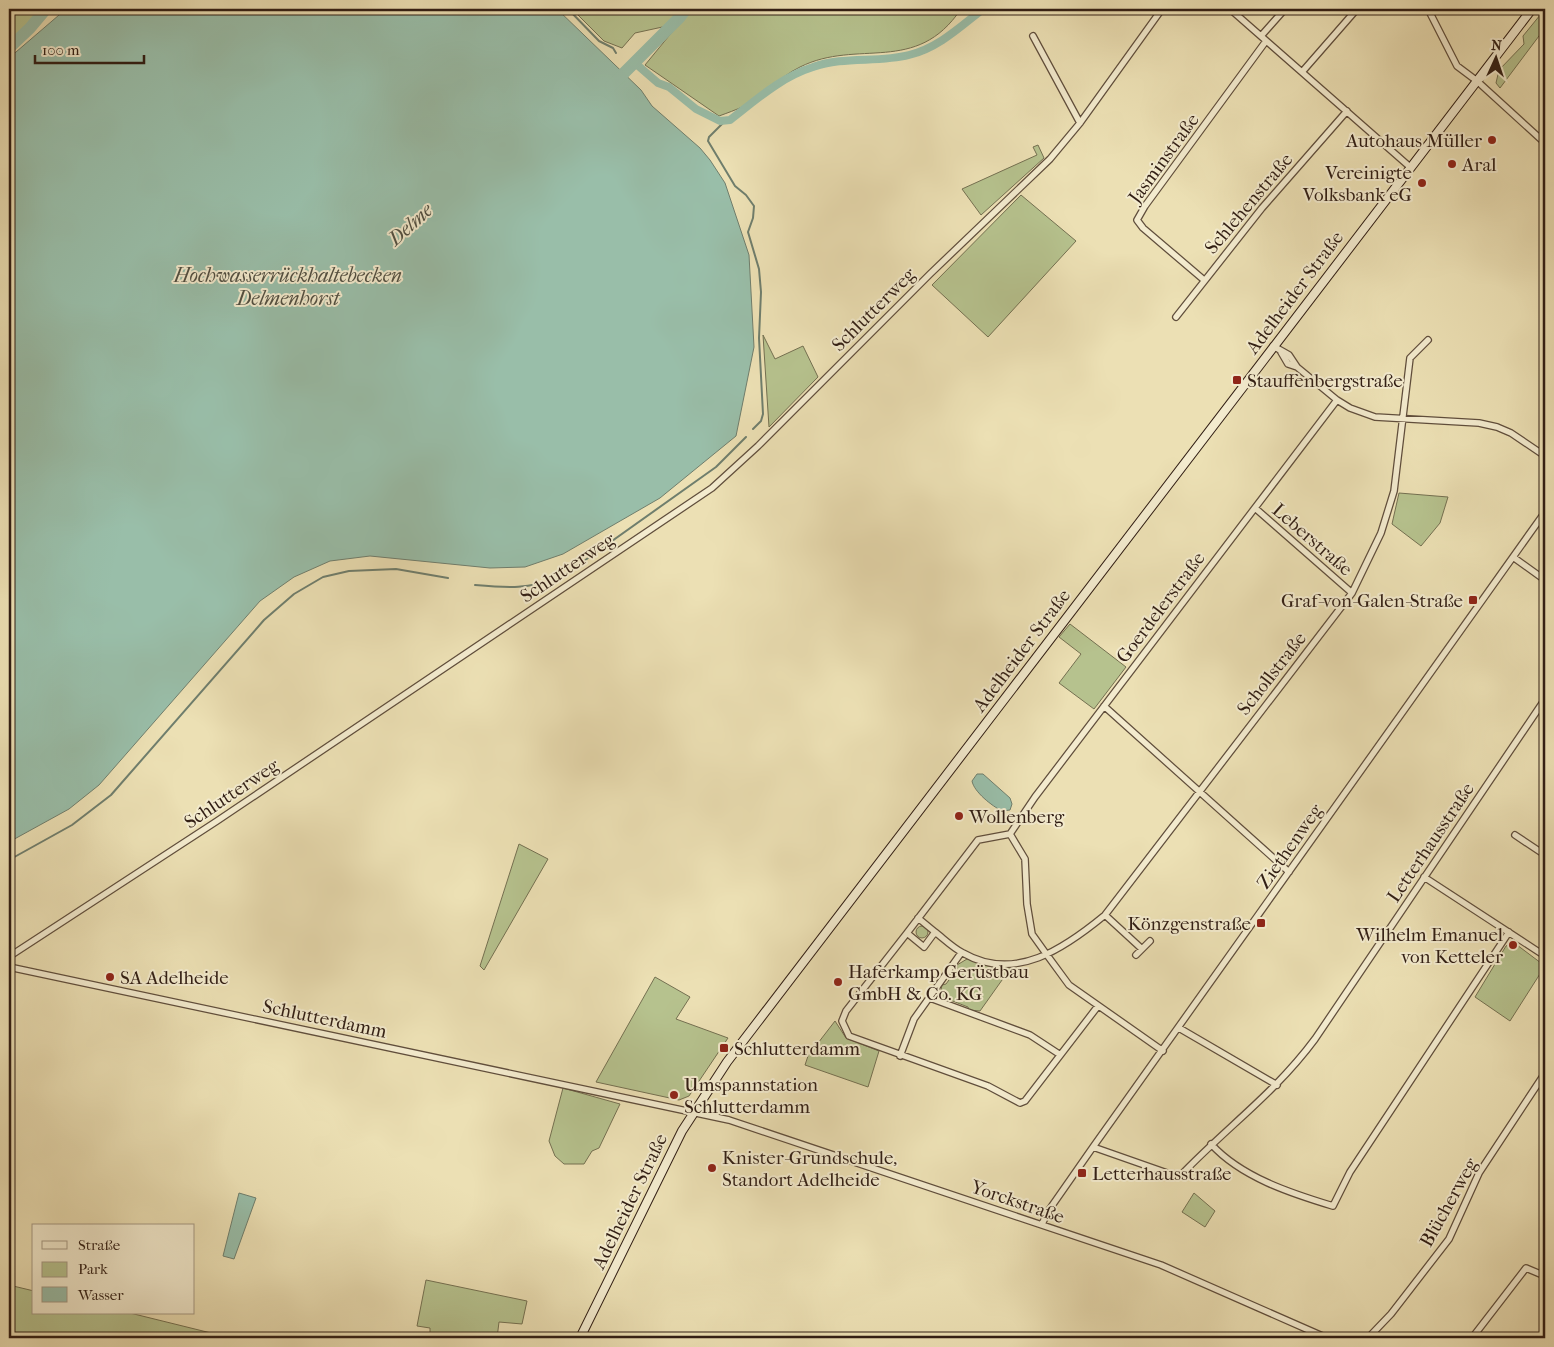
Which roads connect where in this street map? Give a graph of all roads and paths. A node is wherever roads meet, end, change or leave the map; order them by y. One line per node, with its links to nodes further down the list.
1 (1162, 9): 13 (street, Schlutterweg)
2 (1230, 9): 8 (street)
3 (1285, 9): 8 (street)
4 (1357, 9): 10 (street)
5 (1428, 9): 11 (street)
6 (1532, 9): 11 (main road, Adelheider Straße)
7 (1033, 36): 13 (street)
8 (1261, 36): 9 (street)
9 (1266, 41): 10 (street); 16 (street, Jasminstraße)
10 (1302, 72): 12 (street)
11 (1477, 81): 14 (street); 15 (main road, Adelheider Straße)
12 (1347, 111): 15 (street); 16 (street, Schlehenstraße)
13 (1080, 122): 47 (street, Schlutterweg)
14 (1545, 143)
15 (1410, 167): 19 (main road, Adelheider Straße)
16 (1204, 280): 17 (street, Schlehenstraße)
17 (1176, 317)
18 (1428, 340): 21 (street, Schollstraße)
19 (1273, 346): 20 (street); 57 (main road, Adelheider Straße)
20 (1337, 400): 21 (street); 23 (street, Goerdelerstraße)
21 (1402, 420): 22 (street); 27 (street, Schollstraße)
22 (1545, 456)
23 (1255, 508): 27 (street, Leberstraße); 29 (street, Goerdelerstraße)
24 (1545, 512): 25 (street, Ziethenweg)
25 (1513, 556): 26 (street); 34 (street, Ziethenweg)
26 (1545, 580)
27 (1352, 593): 30 (street, Schollstraße)
28 (1545, 699): 35 (street, Letterhausstraße)
29 (1104, 706): 30 (street); 31 (street, Goerdelerstraße)
30 (1198, 791): 34 (street); 36 (street, Schollstraße)
31 (1010, 834): 37 (street); 44 (street)
32 (1515, 835): 33 (street)
33 (1545, 848)
34 (1289, 872): 51 (street, Ziethenweg)
35 (1424, 877): 39 (street); 56 (street, Letterhausstraße)
36 (1105, 914): 42 (street); 44 (street, Schollstraße)
37 (918, 918): 38 (street, Schollstraße); 40 (street)
38 (935, 932): 40 (street); 43 (street, Schollstraße)
39 (1509, 932): 46 (street); 58 (street)
40 (907, 933): 54 (street)
41 (1150, 941): 42 (street)
42 (1142, 949): 45 (street)
43 (962, 953): 44 (street, Schollstraße); 49 (street)
44 (1046, 955): 50 (street)
45 (1136, 955)
46 (1545, 956)
47 (9, 960)
48 (9, 967): 57 (street, Schlutterdamm)
49 (930, 998): 53 (street); 54 (street)
50 (1098, 1006): 52 (street); 53 (street)
51 (1179, 1028): 52 (street, Ziethenweg); 56 (street)
52 (1163, 1050): 59 (street, Ziethenweg)
53 (1059, 1054): 54 (street)
54 (900, 1056)
55 (1545, 1073): 64 (street, Blücherweg)
56 (1277, 1085): 58 (street, Letterhausstraße)
57 (693, 1111): 60 (street, Yorckstraße); 62 (main road, Adelheider Straße)
58 (1211, 1144): 59 (street, Letterhausstraße)
59 (1093, 1147): 60 (street, Ziethenweg)
60 (1042, 1224): 63 (street, Yorckstraße)
61 (1545, 1276): 65 (street)
62 (580, 1338)
63 (1328, 1338)
64 (1368, 1338)
65 (1472, 1338)

